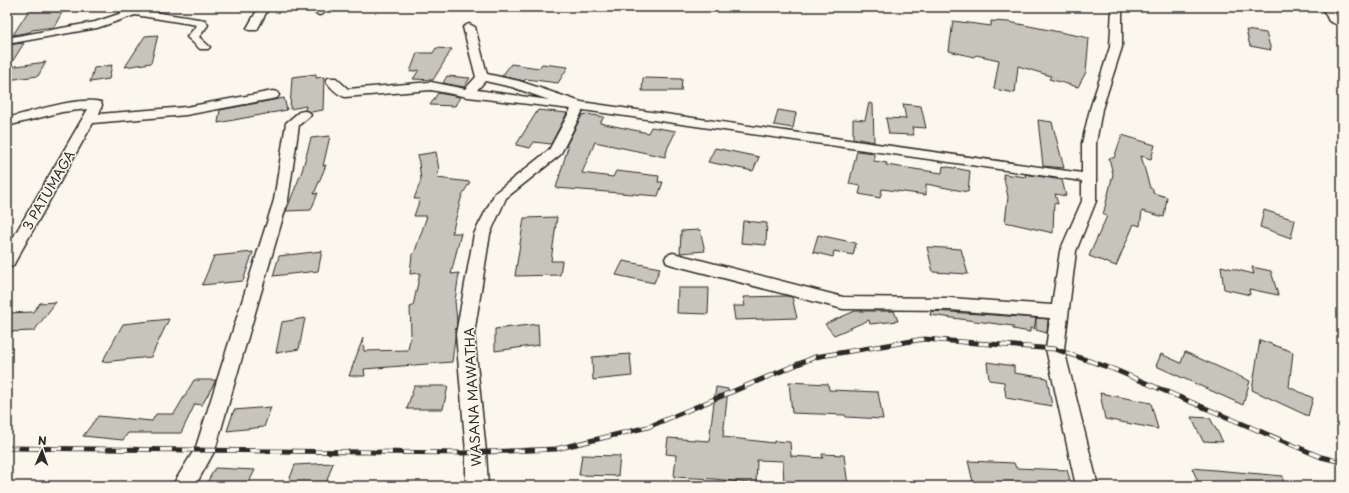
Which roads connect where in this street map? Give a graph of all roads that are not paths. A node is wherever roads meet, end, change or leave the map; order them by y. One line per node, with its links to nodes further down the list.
1 (264, 7): 7 (street)
2 (1117, 7): 18 (street)
3 (1327, 7): 5 (street)
4 (136, 10): 8 (street); 9 (street)
5 (1342, 24)
6 (469, 27): 10 (street)
7 (253, 28)
8 (7, 41)
9 (204, 48)
10 (482, 78): 12 (street); 14 (street)
11 (332, 81): 12 (street)
12 (468, 93): 14 (street)
13 (273, 96): 16 (street)
14 (579, 106): 18 (street); 23 (street, WASANA MAWATHA)
15 (304, 115): 22 (street)
16 (88, 119): 17 (street, 3 PATUMAGA); 20 (street, 3 PATUMAGA)
17 (7, 122)
18 (1089, 178): 21 (street)
19 (673, 259): 21 (street)
20 (7, 262)
21 (1059, 312): 24 (street)
22 (183, 486)
23 (476, 486)
24 (1087, 486)

